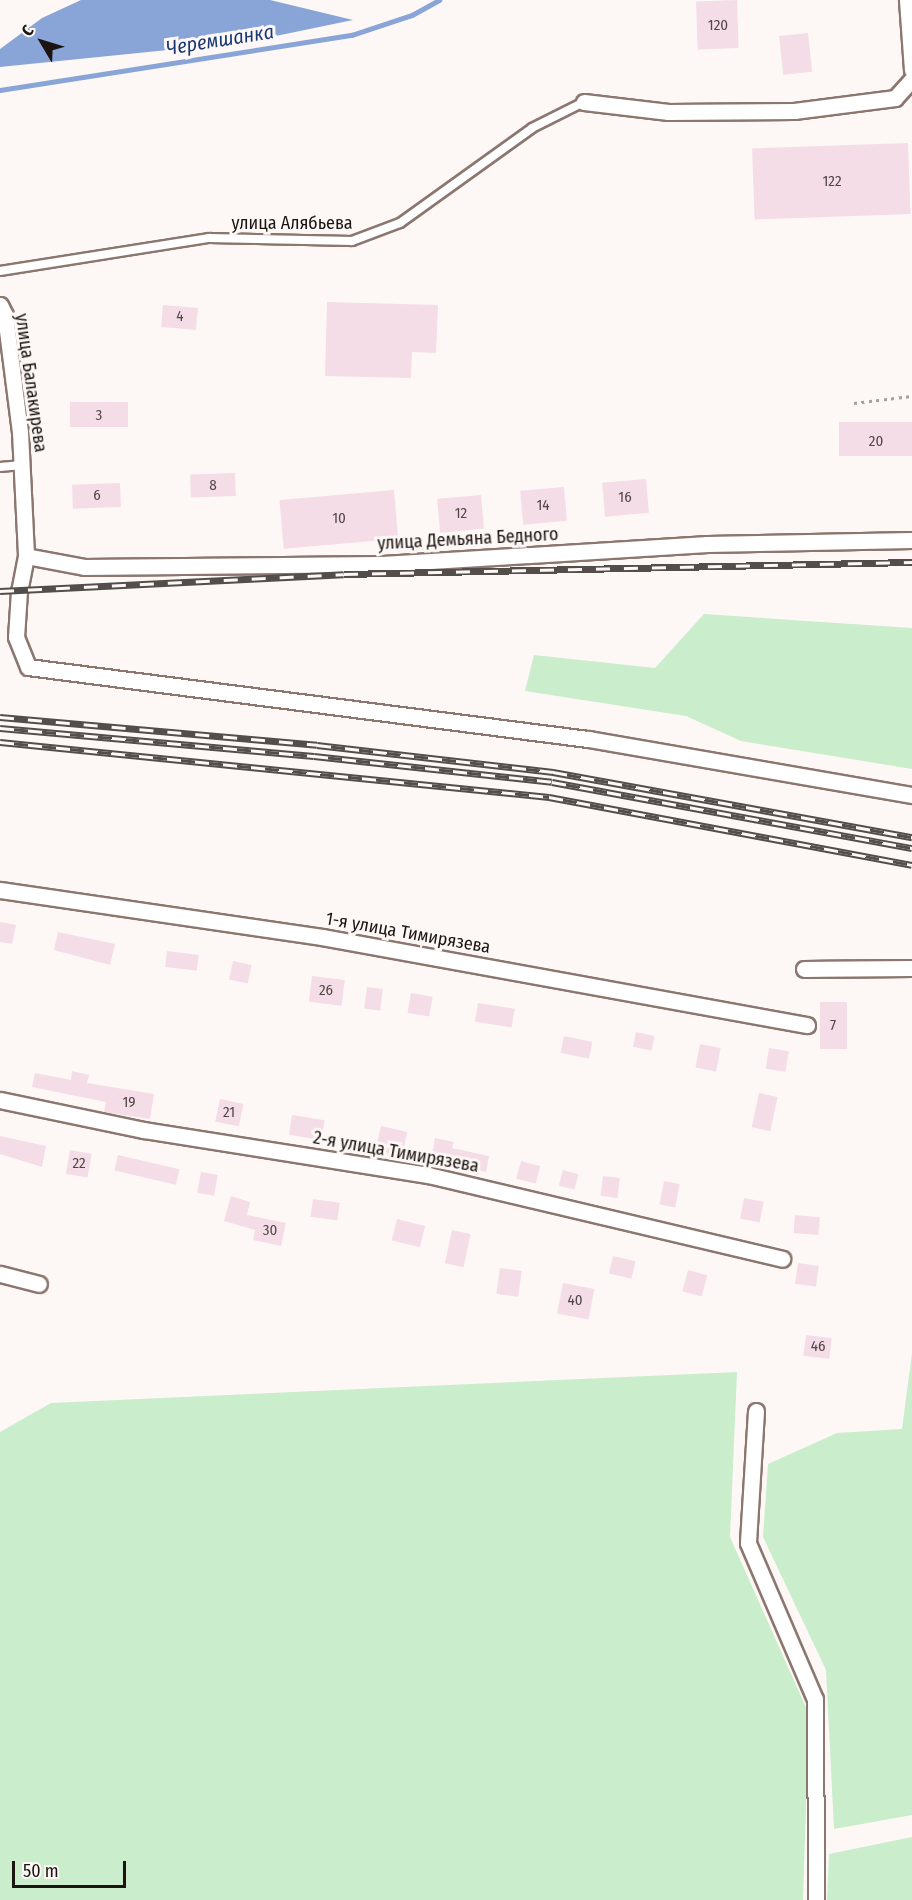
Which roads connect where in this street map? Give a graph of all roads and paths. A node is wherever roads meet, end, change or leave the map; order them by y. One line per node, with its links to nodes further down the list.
1 (907, 0): 2 (street)
2 (912, 70)
3 (912, 79): 4 (street)
4 (584, 102): 5 (lane, улица Алябьева)
5 (0, 271)
6 (0, 305): 9 (street, улица Балакирева)
7 (912, 396): 8 (path)
8 (854, 403)
9 (22, 465): 10 (lane); 12 (street, улица Балакирева)
10 (0, 467)
11 (912, 540): 12 (street, улица Демьяна Бедного)
12 (26, 556): 13 (street, улица Балакирева)
13 (912, 795)
14 (0, 890): 17 (street, 1-я улица Тимирязева)
15 (912, 968): 16 (street)
16 (804, 969)
17 (807, 1025)
18 (0, 1100): 19 (street, 2-я улица Тимирязева)
19 (782, 1259)
20 (0, 1274): 21 (street)
21 (39, 1284)
22 (756, 1411): 23 (street)
23 (816, 1900)

